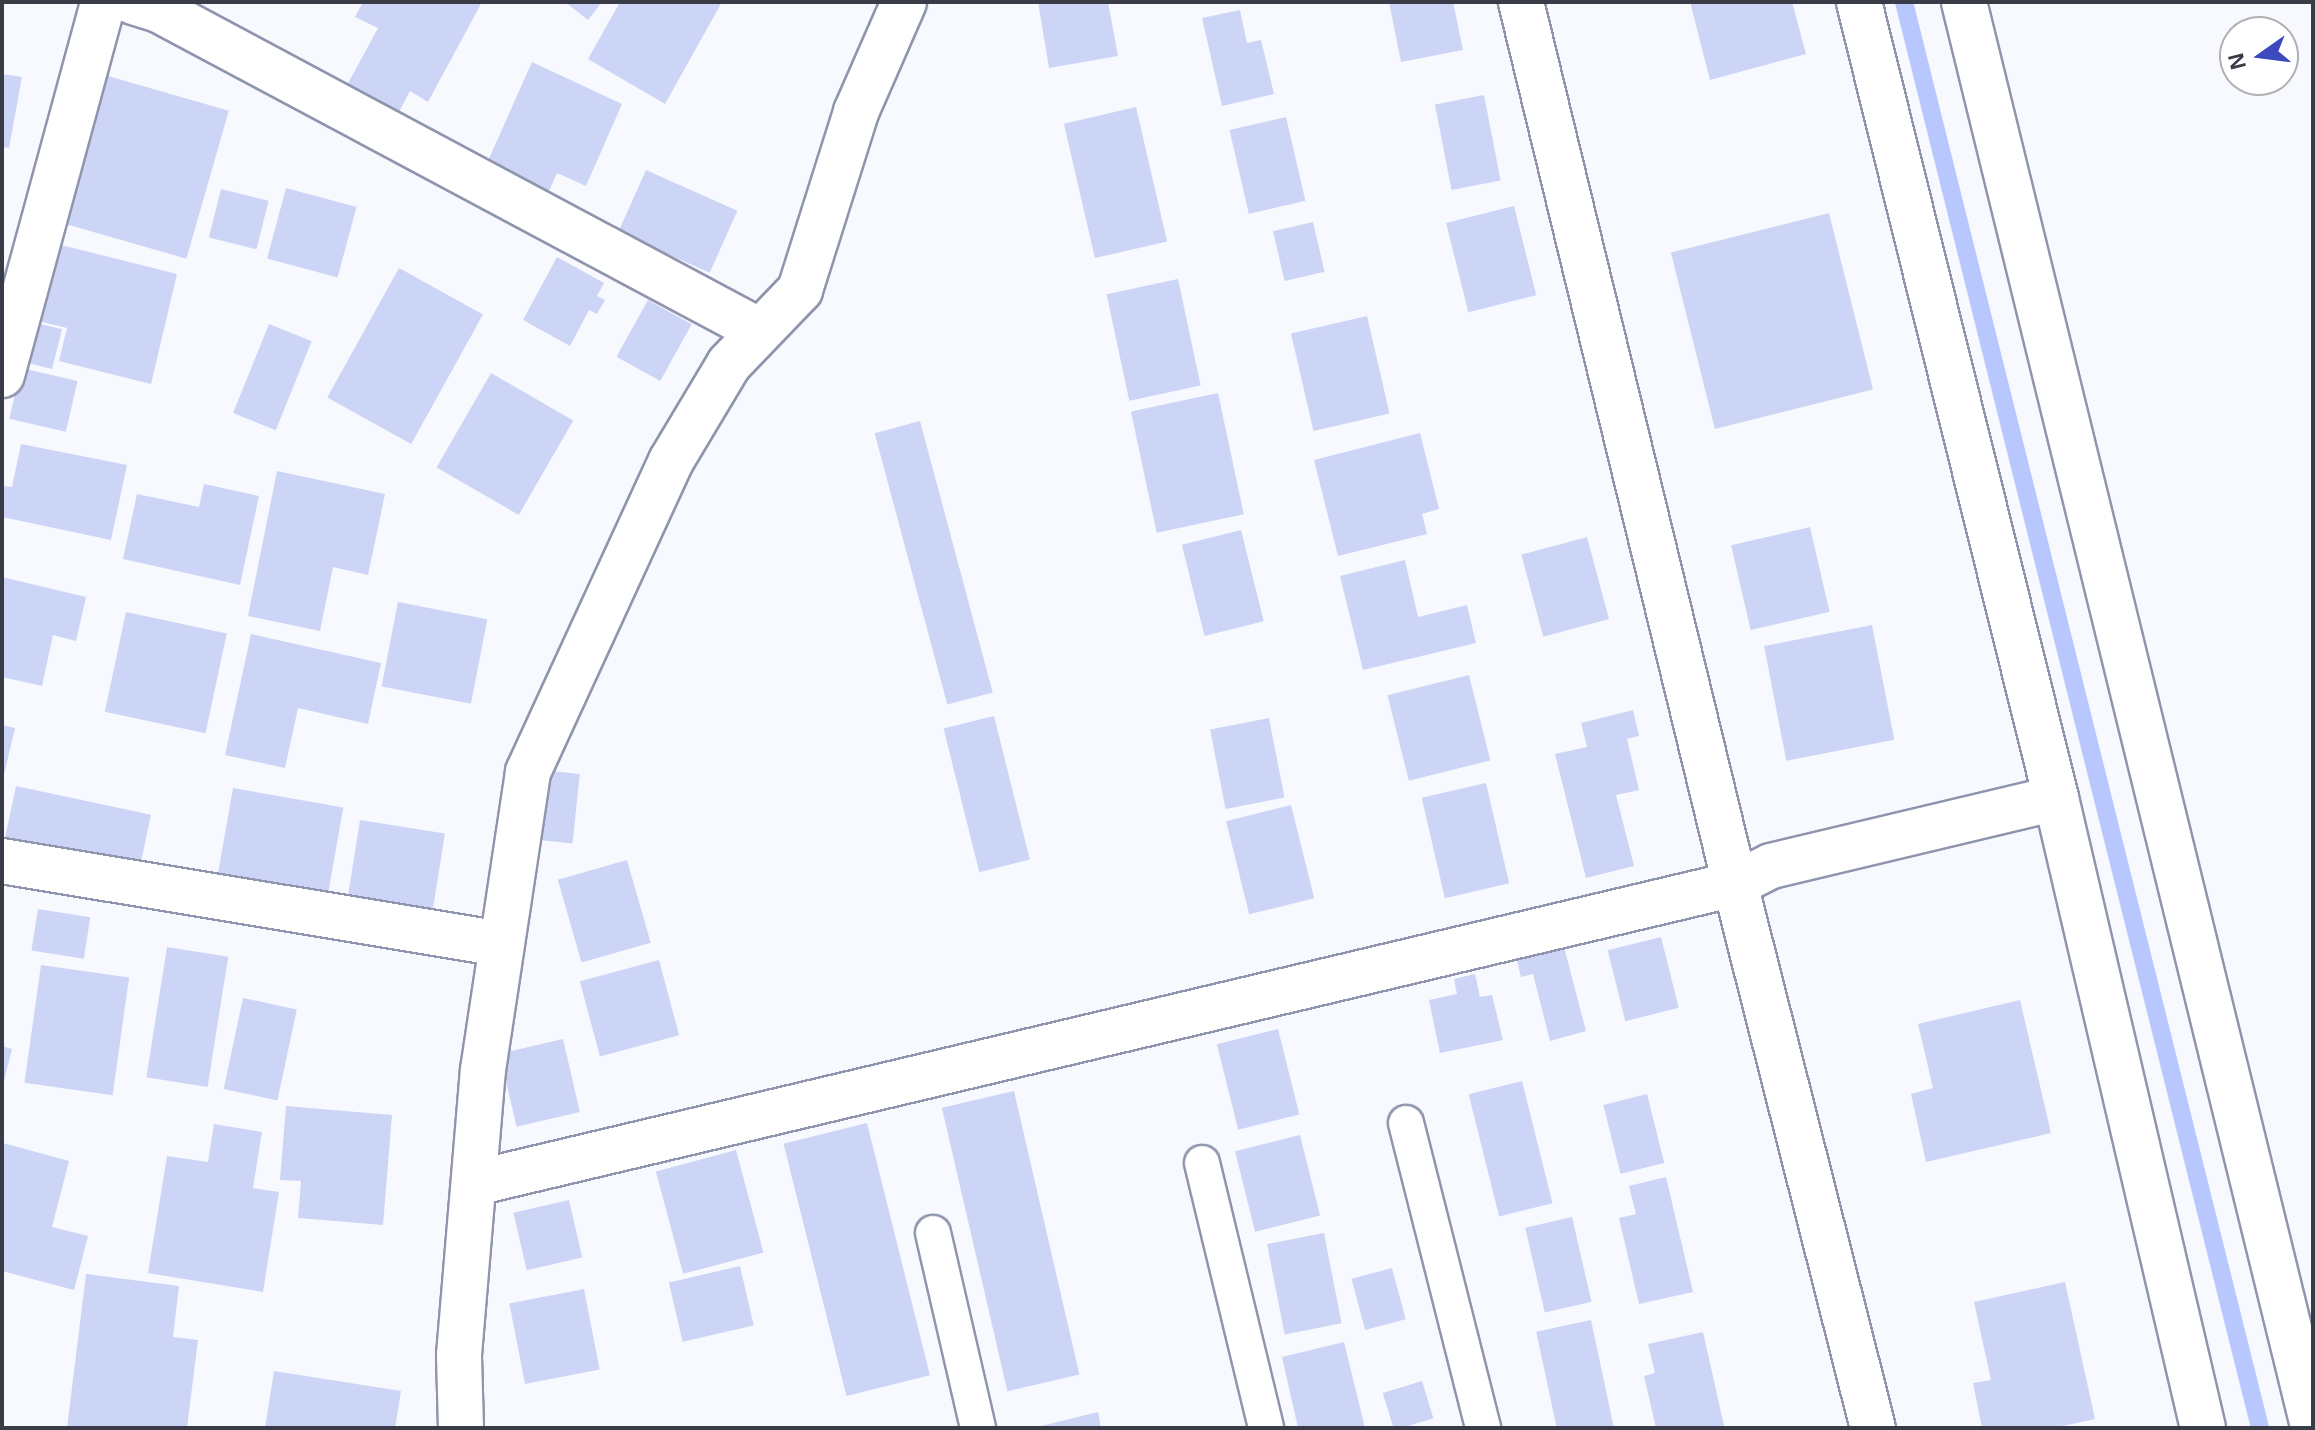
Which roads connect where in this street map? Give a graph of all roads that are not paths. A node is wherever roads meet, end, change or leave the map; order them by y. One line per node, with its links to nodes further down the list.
1 (103, 2): 8 (street)
2 (133, 2): 7 (street)
3 (904, 2): 7 (street)
4 (1521, 2): 11 (street)
5 (1859, 2): 9 (street)
6 (1964, 2): 17 (street)
7 (758, 330): 12 (street)
8 (2, 375)
9 (2056, 798): 11 (street); 23 (street)
10 (2, 861): 12 (street)
11 (1735, 884): 15 (street); 22 (street)
12 (501, 944): 15 (street)
13 (1406, 1123): 21 (lane)
14 (1202, 1163): 20 (lane)
15 (475, 1183): 18 (street)
16 (933, 1233): 19 (lane)
17 (2313, 1426)
18 (461, 1428)
19 (978, 1428)
20 (1266, 1428)
21 (1483, 1428)
22 (1873, 1428)
23 (2203, 1428)

